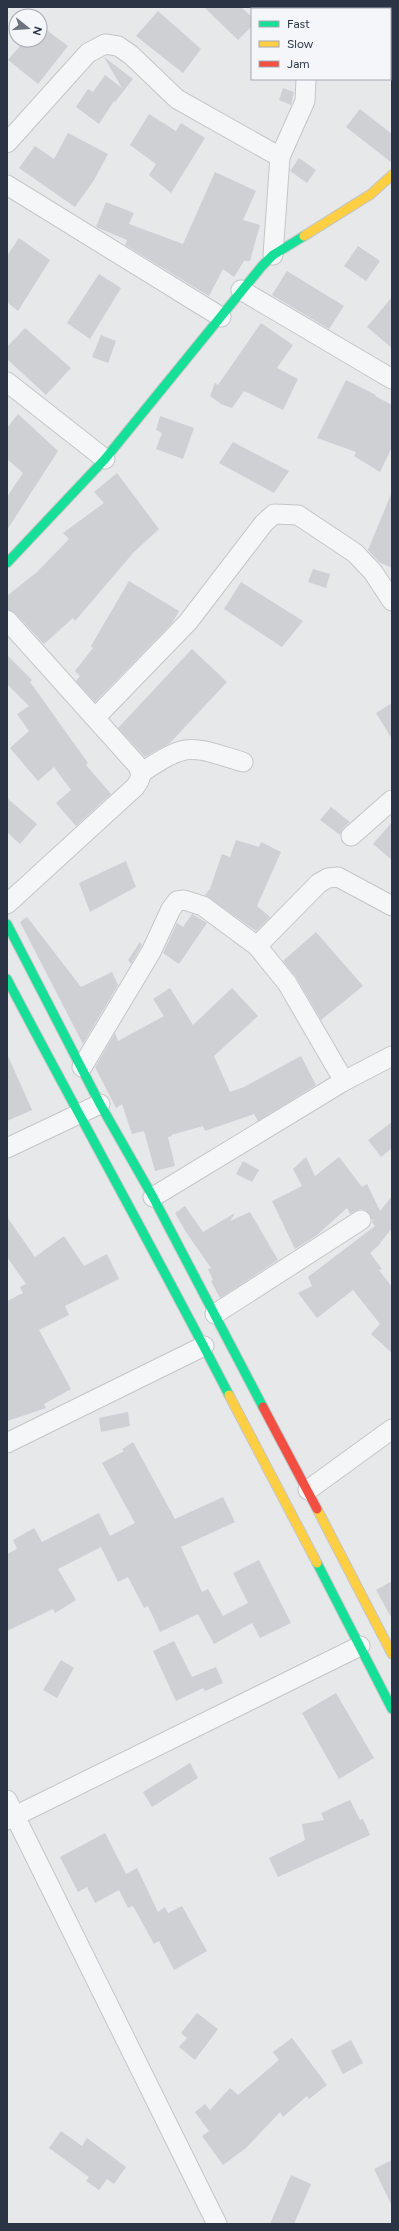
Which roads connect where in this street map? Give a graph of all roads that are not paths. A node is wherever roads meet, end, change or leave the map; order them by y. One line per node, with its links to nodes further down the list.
1 (306, 80): 3 (street)
2 (7, 143): 3 (street)
3 (280, 157): 6 (street)
4 (392, 175): 6 (main road)
5 (7, 185): 8 (street)
6 (273, 255): 7 (main road)
7 (241, 290): 8 (main road); 9 (street)
8 (220, 317): 11 (main road)
9 (392, 379)
10 (7, 382): 11 (street)
11 (105, 459): 12 (main road)
12 (7, 563)
13 (392, 601): 15 (street)
14 (7, 620): 15 (street)
15 (96, 717): 17 (street)
16 (243, 762): 17 (street)
17 (141, 773): 20 (street)
18 (392, 800): 19 (street)
19 (351, 836)
20 (7, 904)
21 (392, 906): 23 (street)
22 (7, 924): 26 (main road)
23 (257, 946): 26 (street); 27 (street)
24 (7, 978): 29 (main road)
25 (392, 1056): 27 (street)
26 (82, 1067): 28 (main road)
27 (344, 1081): 31 (street)
28 (100, 1104): 29 (street); 31 (main road)
29 (78, 1115): 30 (street); 34 (main road)
30 (7, 1148)
31 (153, 1197): 33 (main road)
32 (361, 1220): 33 (street)
33 (215, 1314): 37 (main road)
34 (204, 1346): 36 (street); 38 (main road)
35 (392, 1429): 37 (street)
36 (7, 1443)
37 (308, 1490): 39 (main road)
38 (360, 1646): 40 (main road); 41 (street)
39 (392, 1654)
40 (392, 1708)
41 (10, 1812): 42 (street)
42 (217, 2224)

